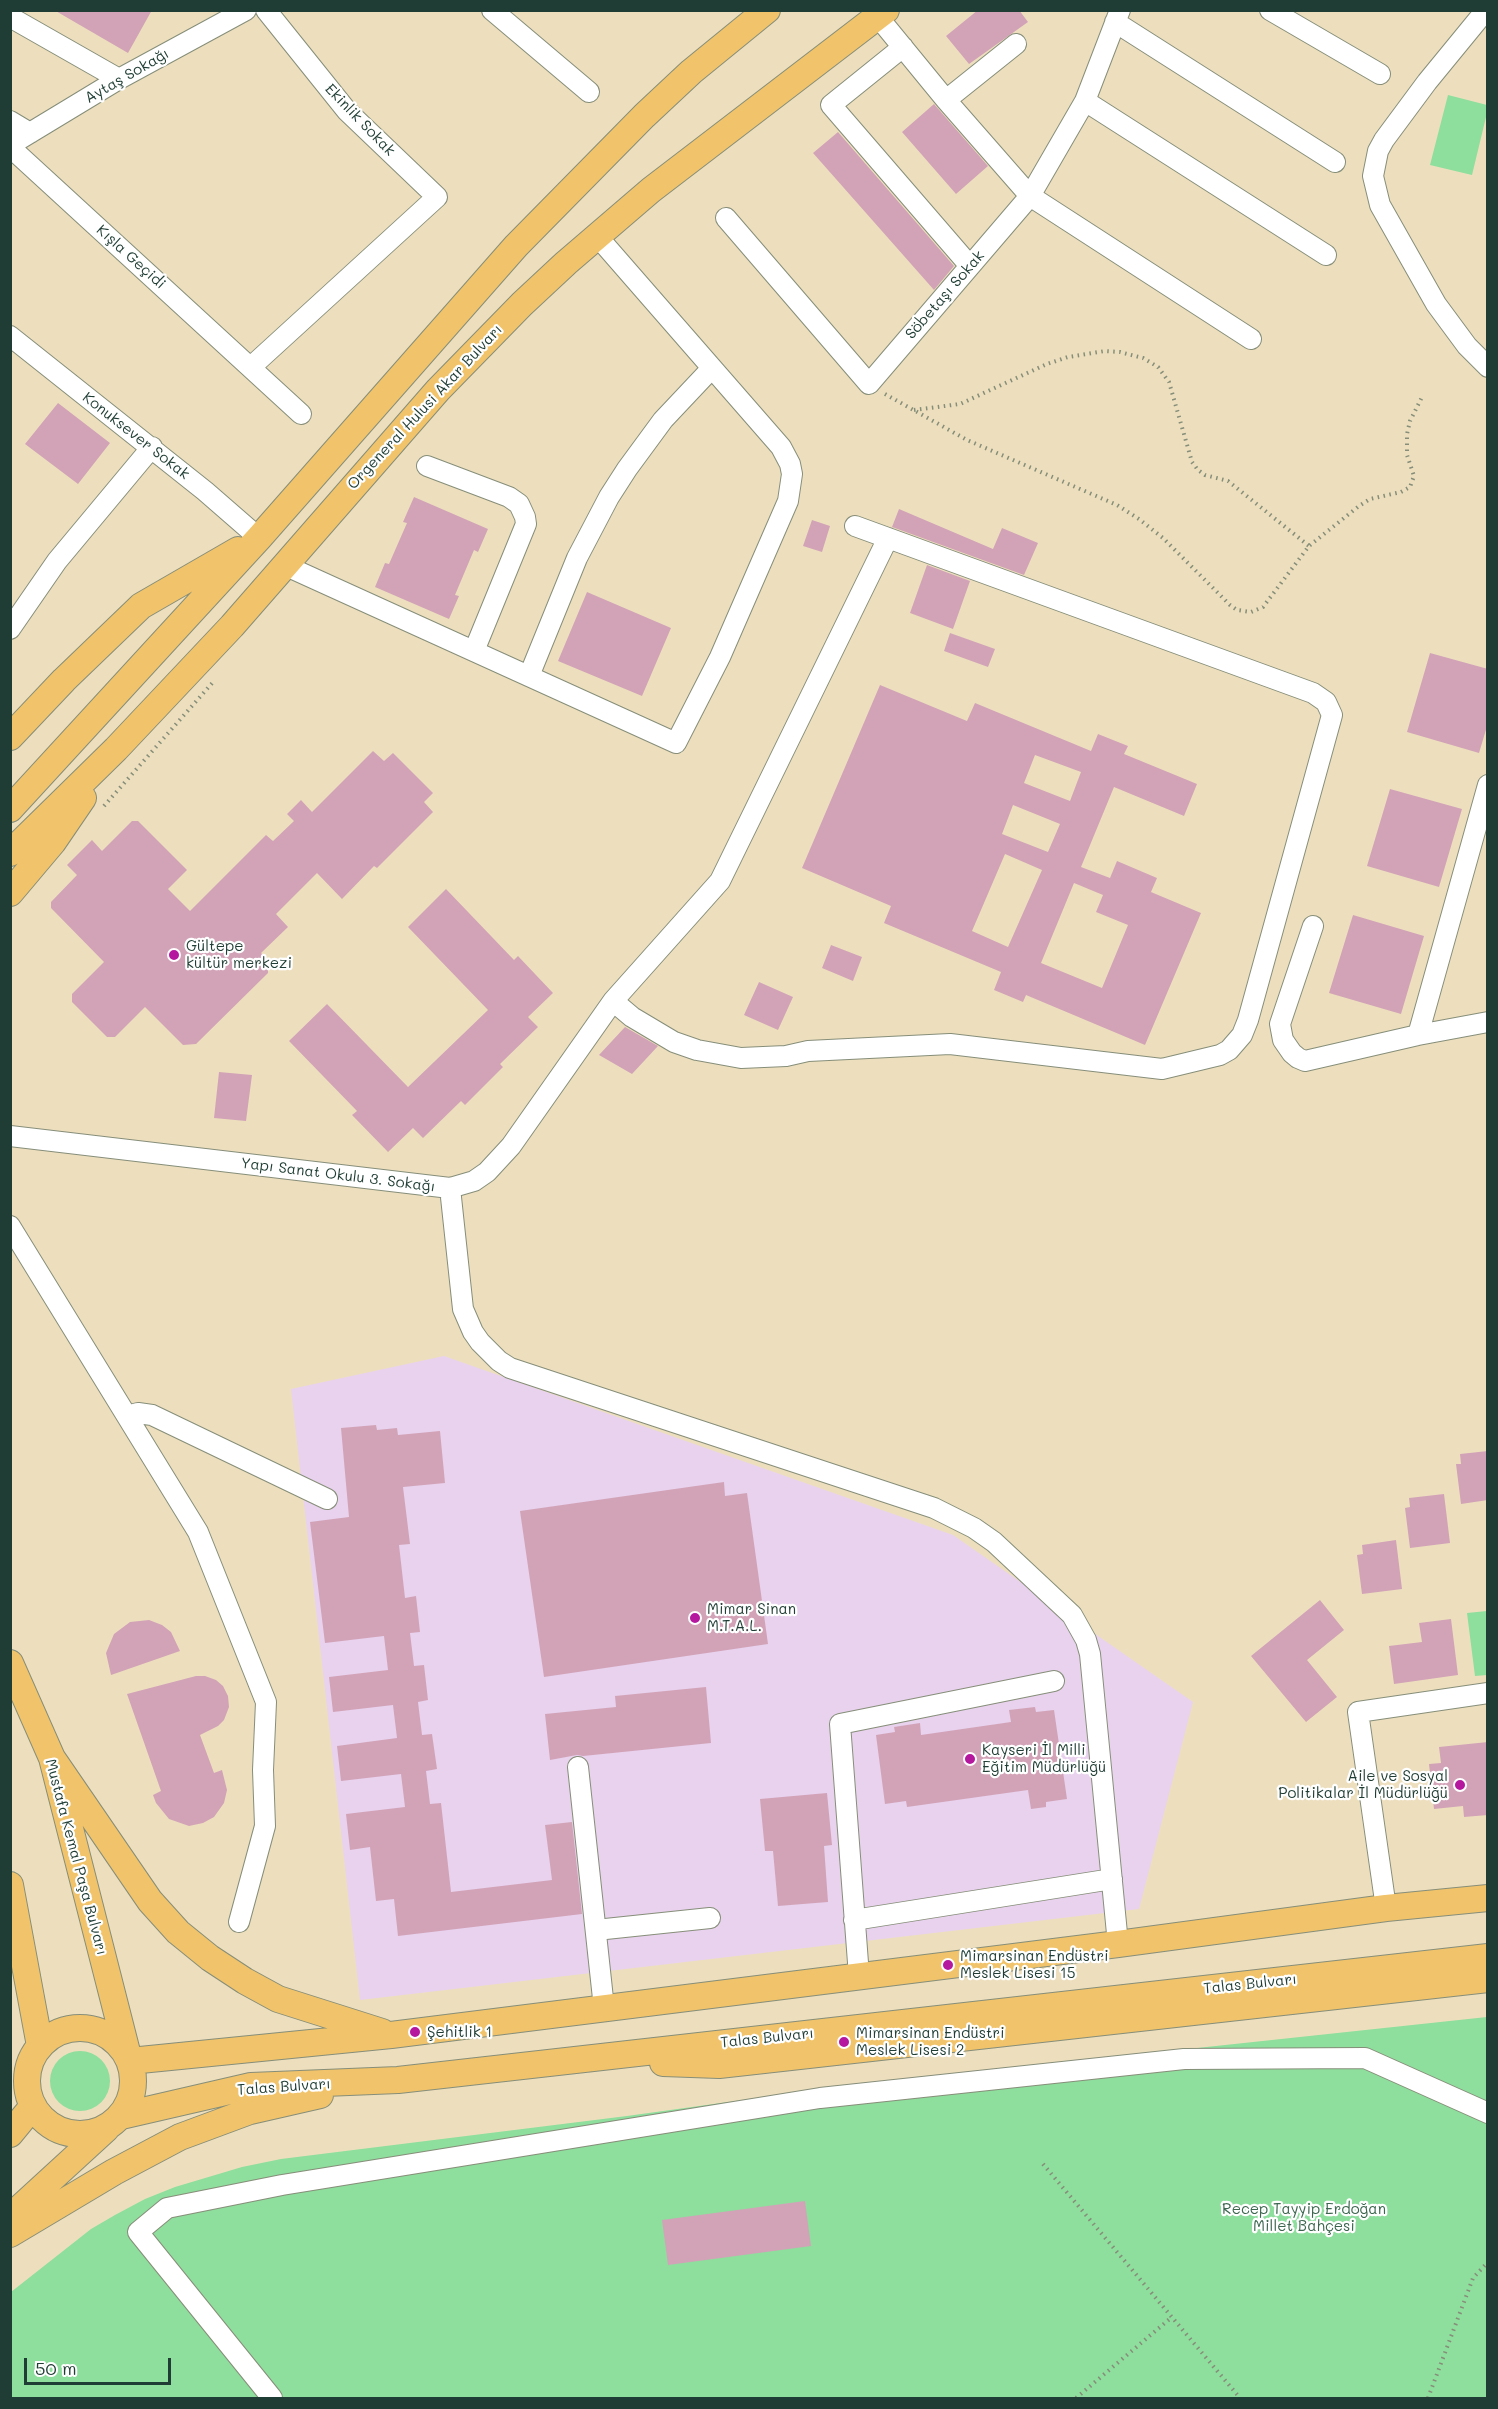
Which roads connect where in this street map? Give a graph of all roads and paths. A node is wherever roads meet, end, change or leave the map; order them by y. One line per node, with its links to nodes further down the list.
1 (246, 10): 13 (street, Aytaş Sokağı)
2 (266, 10): 28 (street, Ekinlik Sokak)
3 (492, 10): 14 (street)
4 (767, 10): 38 (main road)
5 (1270, 10): 12 (street)
6 (1486, 10): 29 (street)
7 (882, 14): 11 (street); 23 (main road, Orgeneral Hulusi Akar Bulvarı)
8 (1117, 16): 16 (street, Söbetaşı Sokak); 20 (street)
9 (10, 17): 13 (street)
10 (1016, 44): 15 (street)
11 (903, 47): 15 (street); 25 (street)
12 (1380, 74)
13 (119, 79): 18 (street, Aytaş Sokağı)
14 (589, 92)
15 (946, 100): 21 (street)
16 (1085, 101): 21 (street, Söbetaşı Sokak); 24 (street)
17 (10, 121): 18 (street)
18 (30, 133): 19 (street, Aytaş Sokağı)
19 (10, 146): 28 (street, Kışla Geçidi)
20 (1335, 162)
21 (1030, 196): 25 (street, Söbetaşı Sokak); 27 (street)
22 (726, 218): 31 (street)
23 (597, 236): 30 (street); 41 (main road, Orgeneral Hulusi Akar Bulvarı)
24 (1326, 255)
25 (970, 267): 31 (street, Söbetaşı Sokak)
26 (10, 336): 35 (street, Konuksever Sokak)
27 (1251, 339)
28 (252, 366): 34 (street, Kışla Geçidi)
29 (1488, 367)
30 (712, 368): 45 (street); 45 (street)
31 (869, 384): 33 (path)
32 (1422, 397): 40 (path)
33 (914, 410): 40 (path); 40 (path)
34 (301, 414)
35 (152, 447): 38 (street, Konuksever Sokak); 42 (street)
36 (427, 466): 43 (street)
37 (855, 526): 39 (street)
38 (259, 538): 46 (main road); 49 (main road)
39 (888, 538): 54 (street, Yapı Sanat Okulu 3. Sokağı); 54 (street)
40 (1309, 546)
41 (284, 565): 43 (street); 47 (main road, Orgeneral Hulusi Akar Bulvarı)
42 (10, 629)
43 (474, 651): 45 (street)
44 (221, 673): 50 (path)
45 (529, 676)
46 (10, 737)
47 (116, 749): 51 (main road, Orgeneral Hulusi Akar Bulvarı); 52 (main road)
48 (1488, 785): 56 (street)
49 (10, 809)
50 (96, 815)
51 (10, 853)
52 (10, 893)
53 (1313, 926): 56 (street)
54 (613, 1001): 58 (street, Yapı Sanat Okulu 3. Sokağı)
55 (1488, 1022): 56 (street)
56 (1418, 1035)
57 (10, 1136): 58 (street, Yapı Sanat Okulu 3. Sokağı)
58 (450, 1188): 67 (street)
59 (10, 1226): 60 (street)
60 (127, 1416): 61 (street); 74 (street)
61 (327, 1499)
62 (10, 1663): 65 (main road, Mustafa Kemal Paşa Bulvarı)
63 (1054, 1681): 73 (street)
64 (1488, 1693): 71 (street)
65 (52, 1758): 81 (main road); 83 (main road, Mustafa Kemal Paşa Bulvarı)
66 (578, 1767): 75 (street)
67 (1112, 1879): 73 (street); 76 (street)
68 (10, 1885): 70 (main road)
69 (1488, 1898): 71 (main road)
70 (13, 1905): 82 (main road)
71 (1386, 1908): 76 (main road)
72 (710, 1918): 75 (street)
73 (854, 1920): 78 (street)
74 (239, 1922)
75 (596, 1930): 80 (street)
76 (1118, 1944): 78 (main road)
77 (1488, 1957): 84 (main road, Talas Bulvarı)
78 (859, 1976): 80 (main road)
79 (1488, 1979): 84 (main road)
80 (604, 2008): 81 (main road)
81 (391, 2035): 83 (main road)
82 (28, 2054): 83 (main road); 86 (main road)
83 (129, 2058): 88 (main road)
84 (576, 2060): 85 (main road, Talas Bulvarı)
85 (382, 2081): 88 (main road, Talas Bulvarı); 92 (main road)
86 (24, 2099): 88 (main road); 89 (main road)
87 (1488, 2113): 95 (street)
88 (116, 2120): 91 (main road)
89 (10, 2134)
90 (1043, 2164): 94 (path)
91 (10, 2217)
92 (10, 2234)
93 (1488, 2262): 98 (path)
94 (1172, 2317): 96 (path); 97 (path)
95 (272, 2398)
96 (1076, 2398)
97 (1240, 2398)
98 (1428, 2398)

